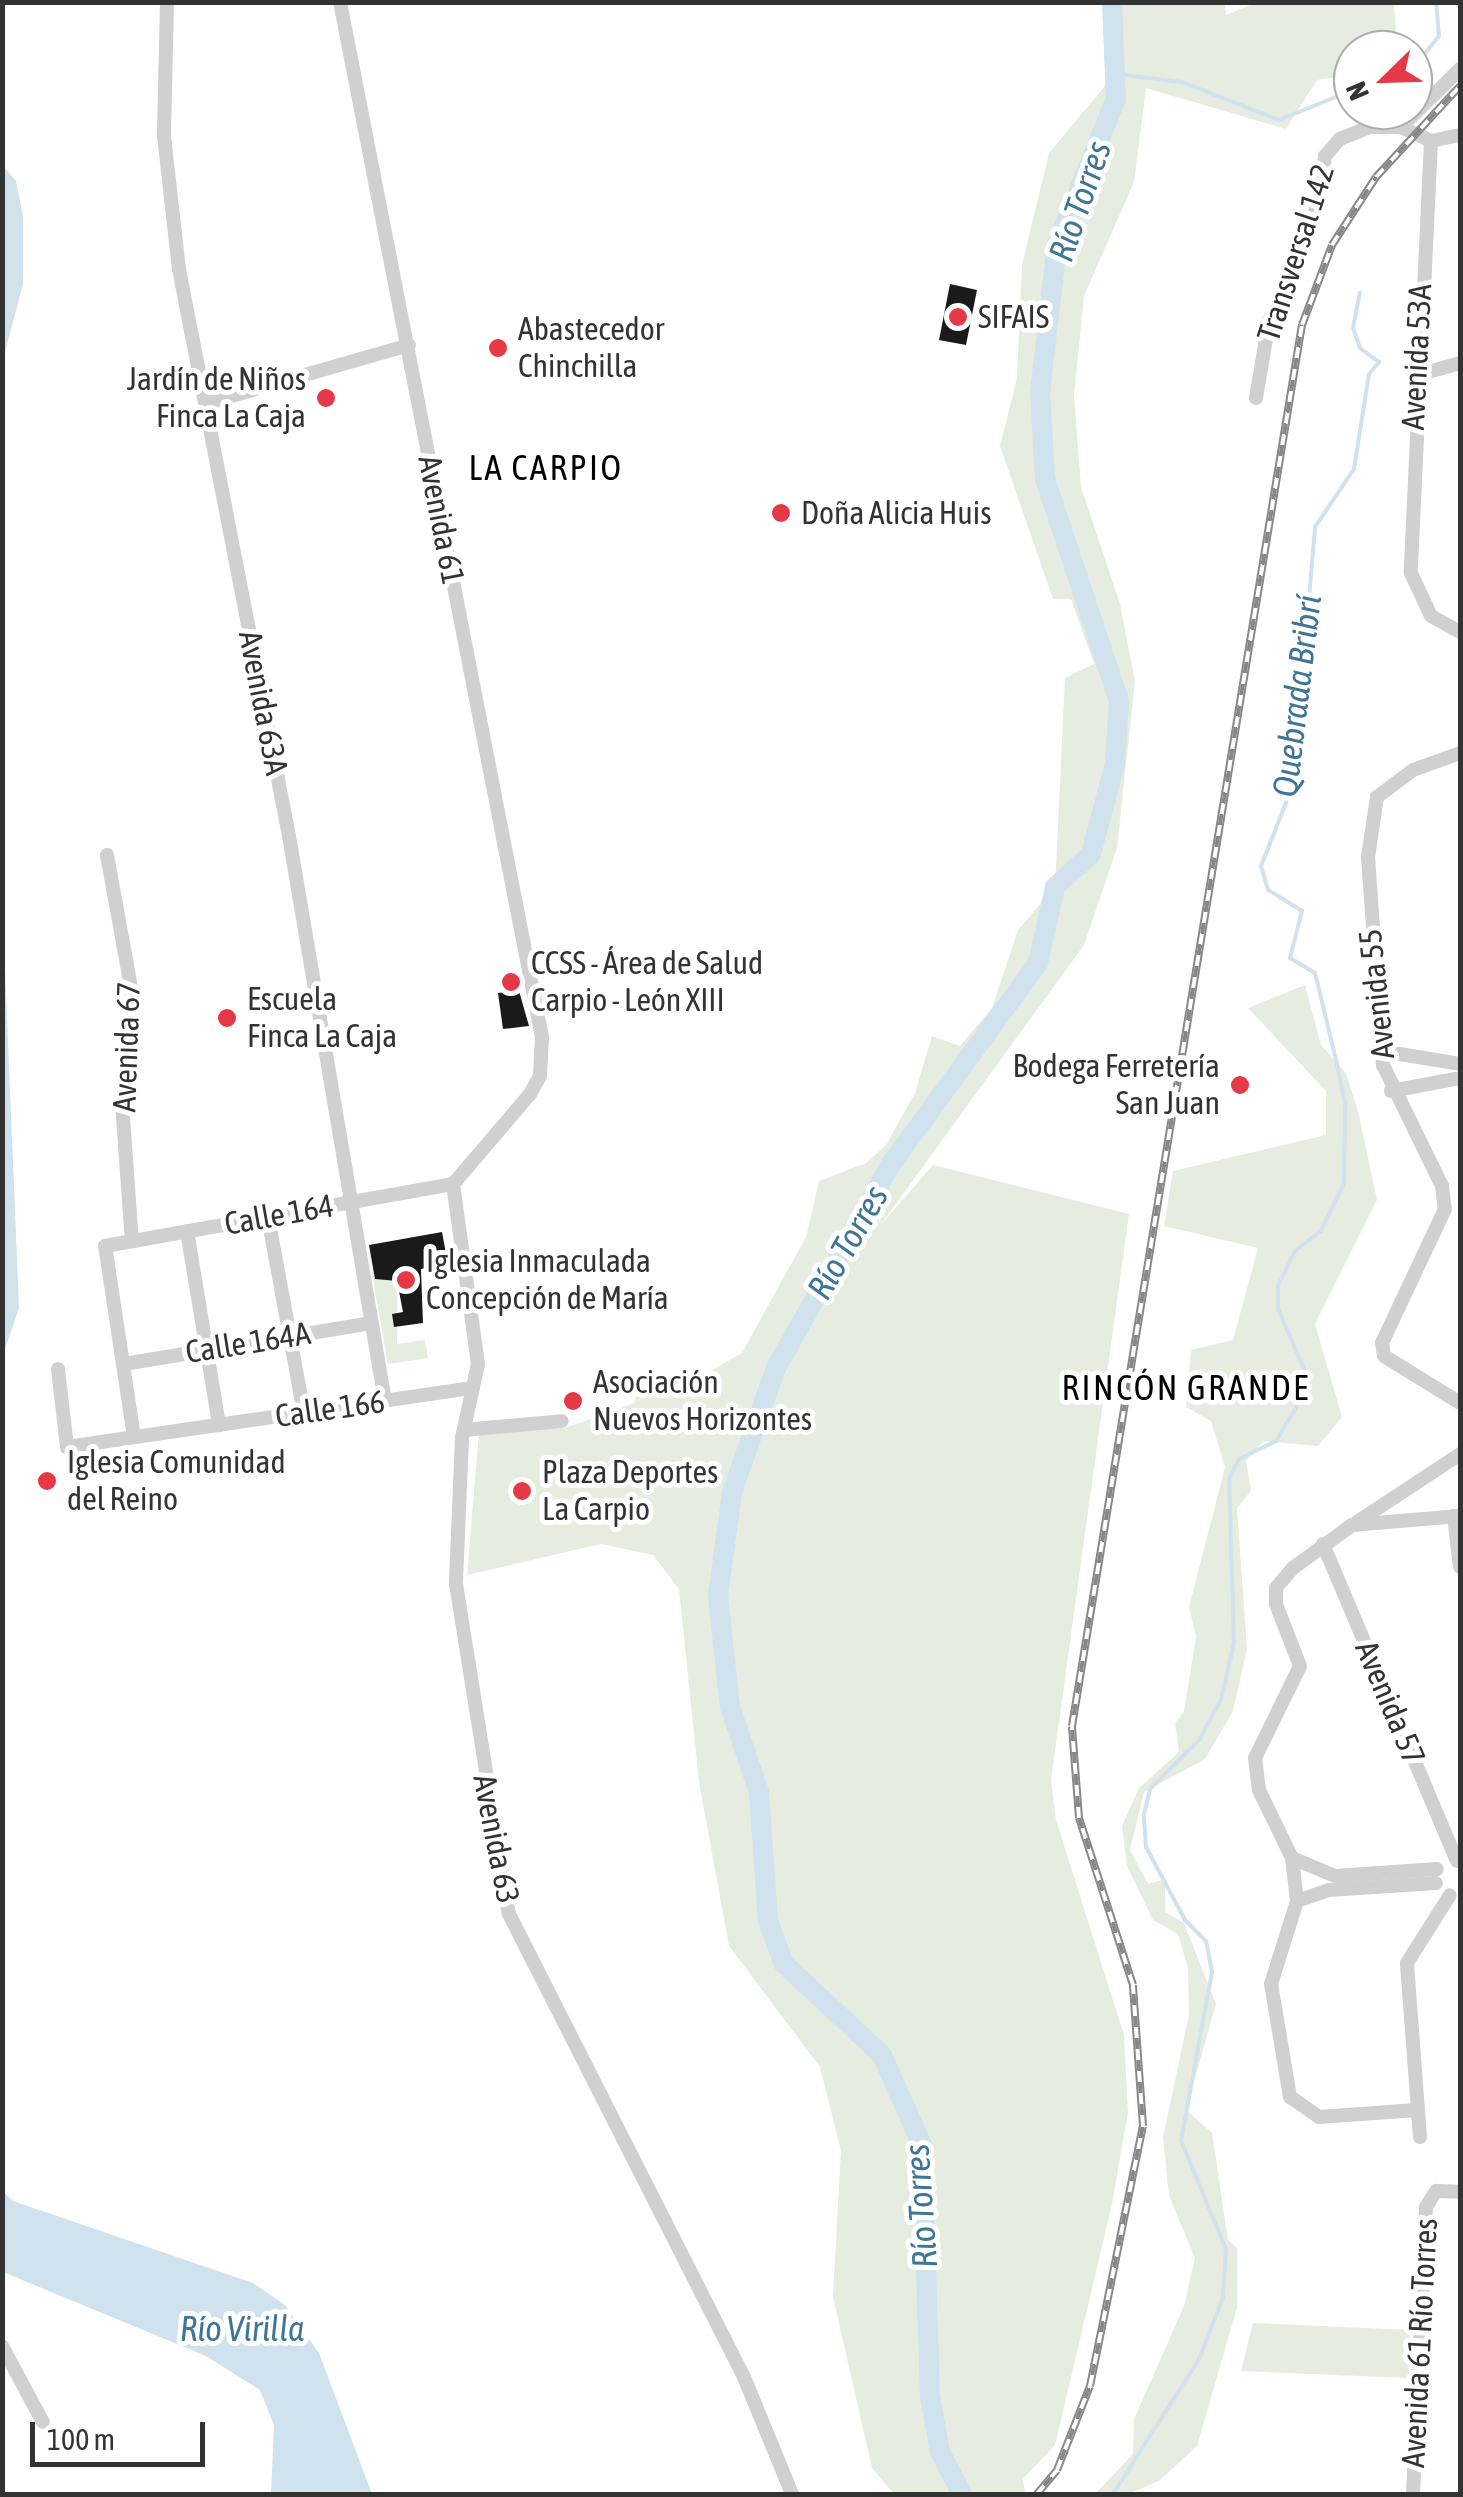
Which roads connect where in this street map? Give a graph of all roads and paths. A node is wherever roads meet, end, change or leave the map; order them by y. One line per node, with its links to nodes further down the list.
1 (167, 2): 13 (street, Avenida 63A)
2 (340, 2): 9 (street, Avenida 61)
3 (1460, 69): 4 (street)
4 (1433, 96)
5 (1372, 130): 12 (street, Transversal 142)
6 (1407, 130): 8 (street)
7 (1460, 134): 8 (street)
8 (1431, 141): 11 (street, Avenida 53A)
9 (409, 345): 13 (street); 21 (street, Avenida 61)
10 (1460, 363): 11 (street)
11 (1414, 376): 14 (street, Avenida 53A)
12 (1256, 398)
13 (207, 403): 22 (street, Avenida 63A)
14 (1460, 632)
15 (1460, 753): 17 (street, Avenida 55)
16 (108, 855): 25 (street, Avenida 67)
17 (1382, 1051): 18 (street); 20 (street, Avenida 55)
18 (1460, 1064)
19 (1460, 1078): 20 (street)
20 (1392, 1091): 33 (street, Avenida 55)
21 (453, 1184): 22 (street, Calle 164); 31 (street, Avenida 63)
22 (352, 1202): 23 (street, Calle 164); 26 (street, Avenida 63A)
23 (268, 1217): 24 (street, Calle 164); 27 (street)
24 (187, 1231): 25 (street, Calle 164); 28 (street)
25 (132, 1241): 29 (street, Calle 164)
26 (372, 1322): 27 (street, Calle 164A); 32 (street, Avenida 63A)
27 (291, 1336): 28 (street, Calle 164A); 34 (street)
28 (208, 1350): 29 (street, Calle 164A); 36 (street)
29 (124, 1364): 38 (street)
30 (58, 1370): 38 (street, Calle 166)
31 (474, 1388): 32 (street, Calle 166); 37 (street, Avenida 63)
32 (384, 1401): 34 (street, Calle 166)
33 (1460, 1403)
34 (304, 1413): 36 (street, Calle 166)
35 (562, 1421): 37 (street)
36 (219, 1425): 38 (street, Calle 166)
37 (464, 1430): 57 (street, Avenida 63)
38 (134, 1437)
39 (1460, 1454): 40 (street)
40 (1421, 1485): 42 (street); 43 (street)
41 (1458, 1516): 42 (street); 45 (street)
42 (1429, 1519): 43 (street)
43 (1352, 1525): 44 (street)
44 (1324, 1544): 46 (street); 47 (street, Avenida 57)
45 (1460, 1567)
46 (1292, 1858): 48 (street); 51 (street)
47 (1459, 1862): 49 (street)
48 (1308, 1868): 49 (street); 51 (street)
49 (1436, 1876): 50 (street); 51 (street)
50 (1455, 1894): 52 (street)
51 (1304, 1898): 52 (street)
52 (1417, 2110): 53 (street)
53 (1420, 2137)
54 (1460, 2192): 58 (street, Avenida 61 Río Torres)
55 (2, 2346): 56 (street)
56 (43, 2422)
57 (792, 2494)
58 (1413, 2494)

